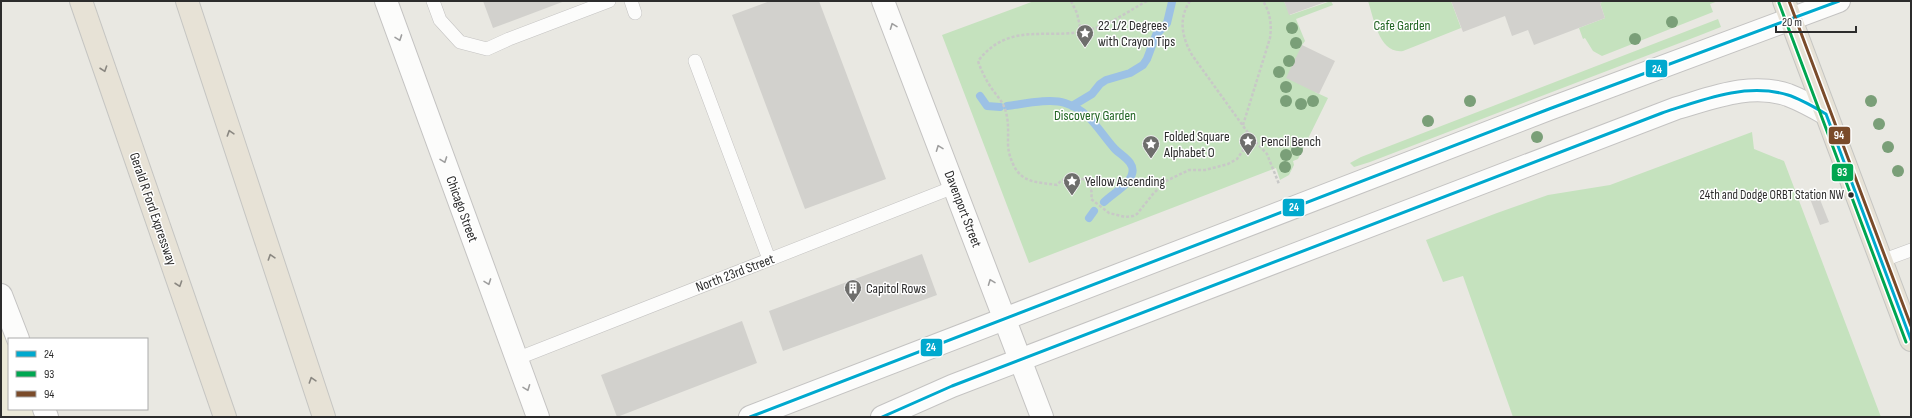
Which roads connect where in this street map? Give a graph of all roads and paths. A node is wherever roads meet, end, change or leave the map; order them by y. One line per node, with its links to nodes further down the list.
1 (80, 1): 29 (highway, Gerald R Ford Expressway, one-way to 29)
2 (188, 1): 30 (highway, one-way to 2)
3 (386, 1): 27 (main road, Chicago Street, one-way to 27)
4 (433, 1): 5 (lane)
5 (609, 1)
6 (883, 1): 19 (main road, Davenport Street, one-way to 6)
7 (1071, 1): 13 (path)
8 (1147, 1): 13 (path)
9 (1190, 1): 16 (path)
10 (1263, 1): 16 (path)
11 (1840, 1): 12 (main road)
12 (1787, 10): 15 (highway); 24 (main road)
13 (1081, 31): 17 (path)
14 (695, 61): 21 (lane)
15 (1826, 114): 22 (highway); 28 (main road)
16 (1243, 125): 17 (path)
17 (1252, 138): 18 (path)
18 (1279, 184)
19 (954, 187): 21 (lane, North 23rd Street); 24 (main road, Davenport Street, one-way to 19)
20 (1911, 250): 22 (lane)
21 (769, 259): 27 (lane, North 23rd Street)
22 (1881, 261): 26 (highway)
23 (1, 295): 25 (main road)
24 (1005, 319): 28 (main road, Davenport Street); 32 (main road)
25 (18, 338)
26 (1911, 340)
27 (516, 359): 31 (main road, Chicago Street, one-way to 31)
28 (1020, 360): 33 (main road); 34 (main road, Davenport Street)
29 (225, 417)
30 (324, 417)
31 (538, 417)
32 (750, 417)
33 (882, 417)
34 (1042, 417)

